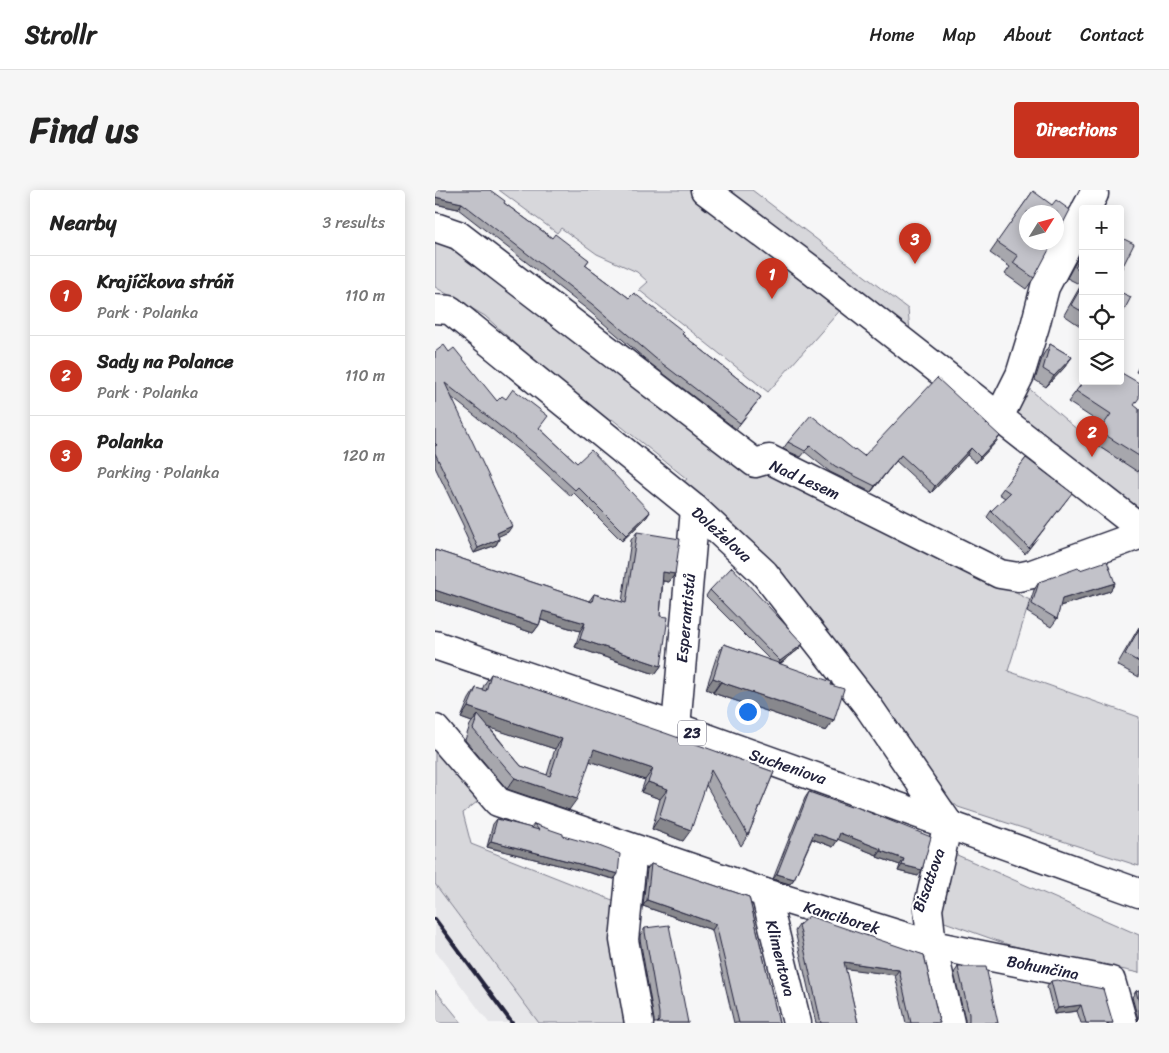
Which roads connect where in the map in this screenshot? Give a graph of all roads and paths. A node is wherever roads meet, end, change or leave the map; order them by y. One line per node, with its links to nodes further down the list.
1 (705, 190): 5 (street)
2 (1079, 223): 5 (street)
3 (435, 227): 8 (street, Nad Lesem)
4 (435, 309): 6 (street, Doleželova)
5 (999, 416): 7 (street)
6 (695, 509): 10 (street, Esperantistů); 12 (street, Doleželova)
7 (1139, 527)
8 (1139, 535)
9 (435, 645): 10 (street, Sucheniova / 23)
10 (676, 727): 12 (street, Sucheniova / 23)
11 (435, 729): 13 (street, Kanciborek)
12 (948, 823): 15 (street, Sucheniova / 23); 16 (street)
13 (633, 849): 14 (street, Kanciborek); 17 (street)
14 (765, 893): 16 (street, Kanciborek); 18 (street, Klimentova)
15 (1139, 893)
16 (920, 941): 19 (street); 20 (street, Bohunčina)
17 (639, 1023)
18 (797, 1023)
19 (950, 1023)
20 (1123, 1023)

